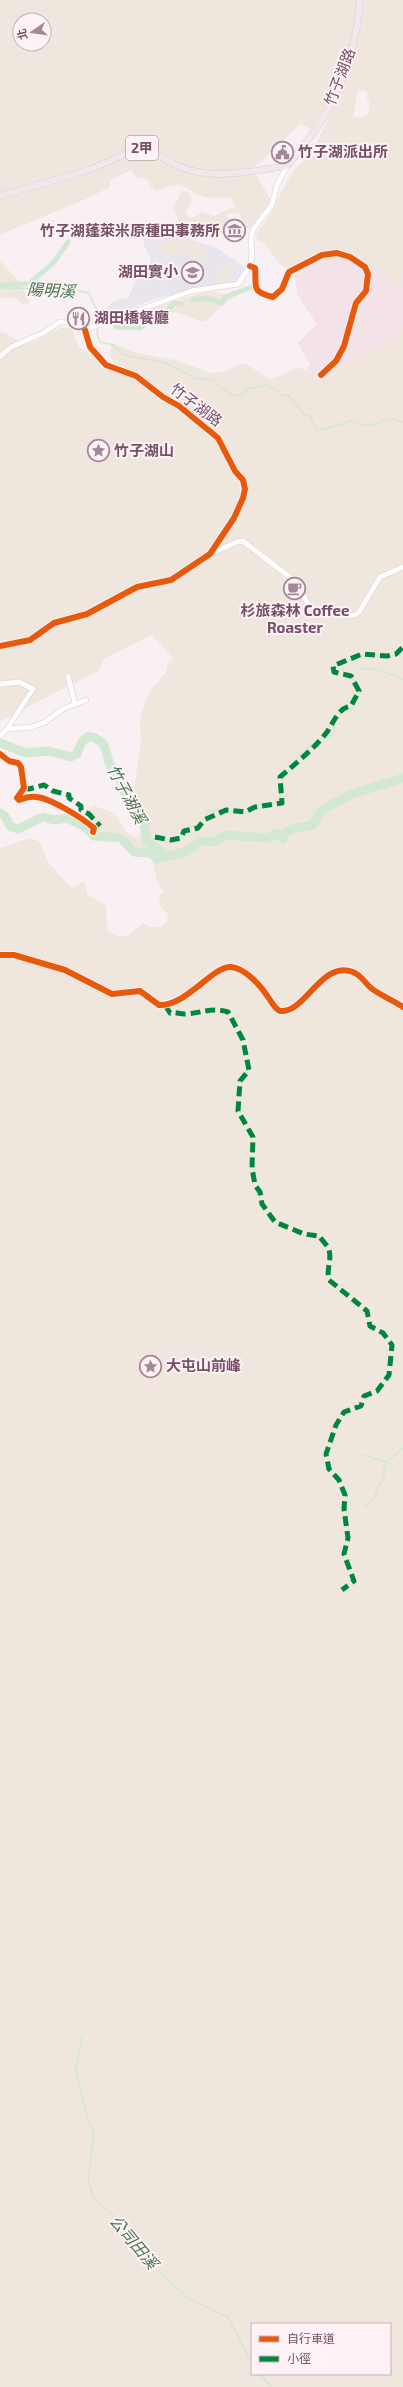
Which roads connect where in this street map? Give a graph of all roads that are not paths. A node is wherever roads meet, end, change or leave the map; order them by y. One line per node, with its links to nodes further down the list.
1 (360, 0): 2 (main road, 竹子湖路)
2 (287, 166): 3 (main road, 2甲); 4 (street, 竹子湖路)
3 (0, 196)
4 (250, 266): 5 (street); 7 (street)
5 (85, 330): 6 (street); 8 (street, 竹子湖路)
6 (0, 357)
7 (321, 375)
8 (210, 554): 9 (street); 10 (street, 竹子湖路)
9 (403, 567)
10 (0, 646)
11 (68, 676): 14 (street)
12 (0, 684): 15 (street)
13 (86, 700): 14 (street)
14 (75, 704): 15 (street)
15 (7, 729): 16 (street)
16 (0, 736)
17 (0, 754): 18 (street)
18 (93, 832)
19 (0, 955): 20 (street)
20 (403, 1007)

